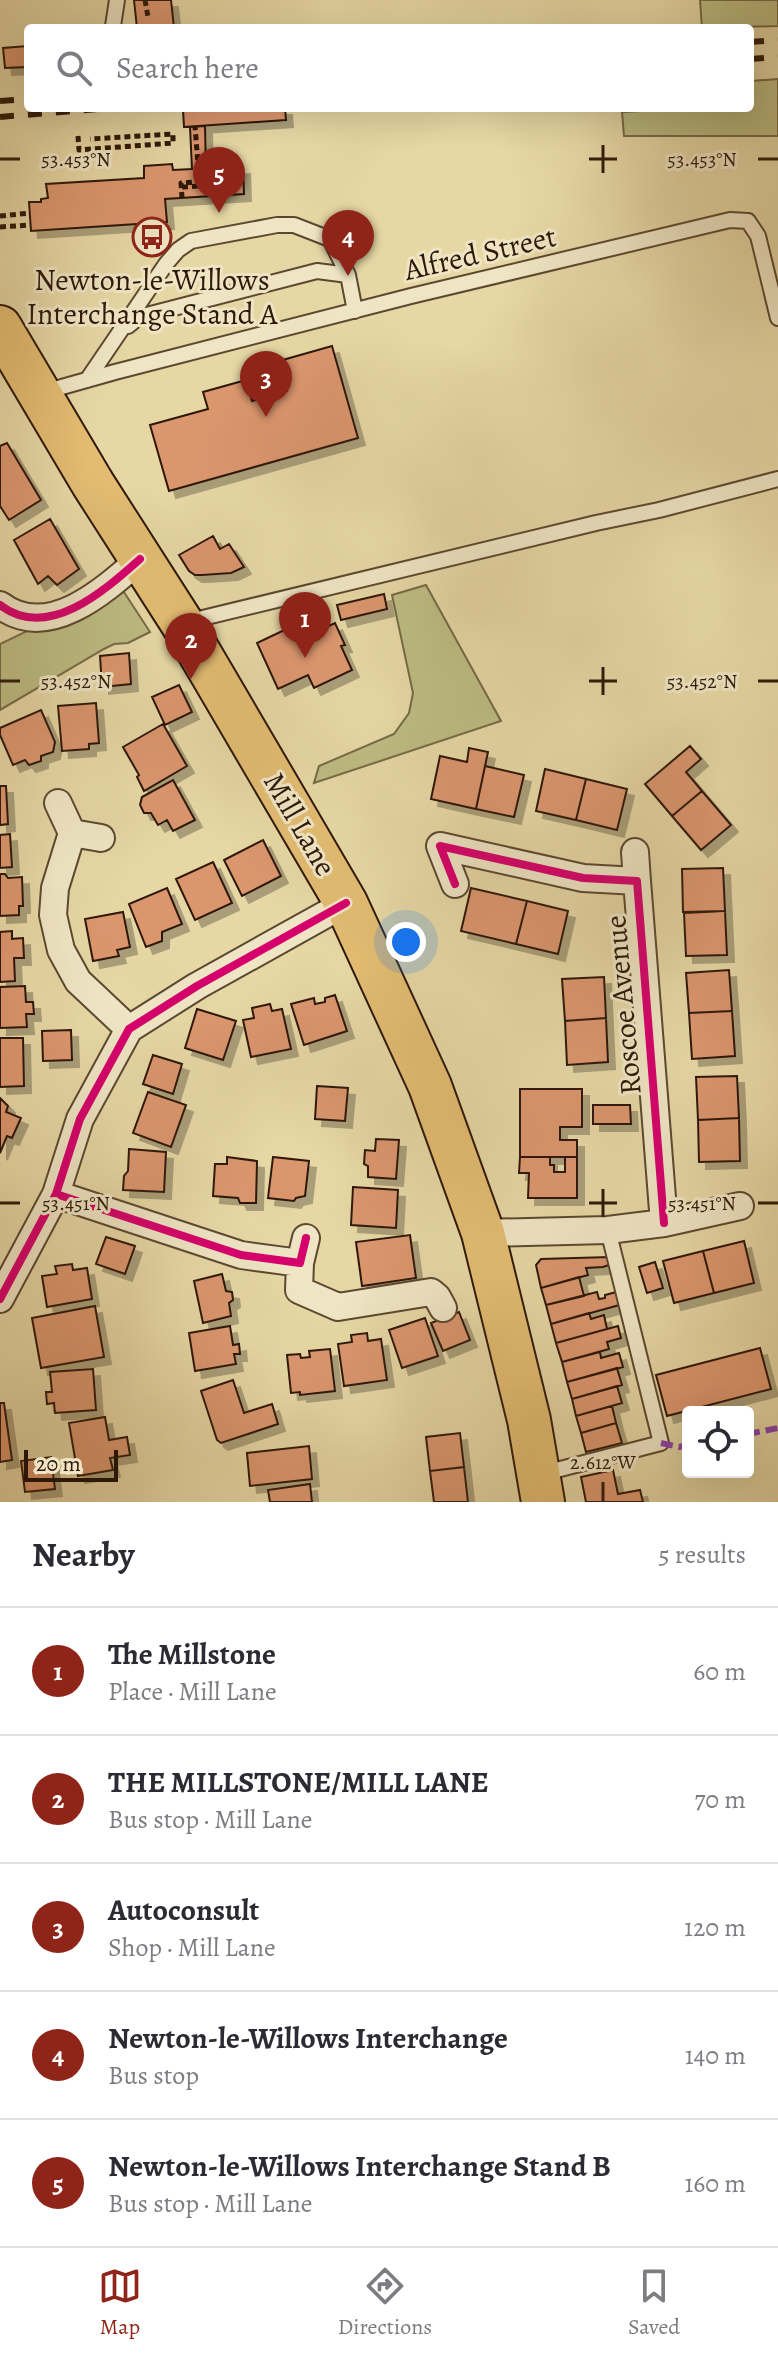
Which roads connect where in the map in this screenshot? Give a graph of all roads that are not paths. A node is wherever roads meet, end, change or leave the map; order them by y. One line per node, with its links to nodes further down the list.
1 (117, 0): 2 (lane)
2 (113, 24)
3 (348, 275): 4 (lane); 7 (lane); 7 (lane)
4 (355, 311): 5 (lane, Alfred Street); 8 (lane, Alfred Street)
5 (778, 318)
6 (0, 327): 9 (main road, Mill Lane)
7 (121, 332): 8 (lane)
8 (87, 380): 9 (lane, Alfred Street)
9 (40, 394): 11 (main road, Mill Lane)
10 (778, 479): 13 (lane)
11 (140, 559): 12 (street); 13 (main road, Mill Lane)
12 (0, 605)
13 (182, 623): 20 (main road, Mill Lane)
14 (58, 803): 15 (street)
15 (72, 833): 16 (street); 21 (street)
16 (101, 838)
17 (635, 852): 18 (street, Roscoe Avenue)
18 (637, 881): 19 (street, Roscoe Avenue); 24 (street, Roscoe Avenue)
19 (455, 884)
20 (346, 903): 21 (street); 26 (main road, Mill Lane)
21 (129, 1029): 22 (street)
22 (56, 1194): 28 (street); 29 (street)
23 (740, 1206): 24 (street)
24 (664, 1223): 25 (street)
25 (608, 1230): 26 (street); 31 (lane)
26 (483, 1233): 31 (main road, Mill Lane)
27 (306, 1238): 28 (street)
28 (300, 1263): 30 (street)
29 (0, 1299)
30 (443, 1308)
31 (541, 1488)

